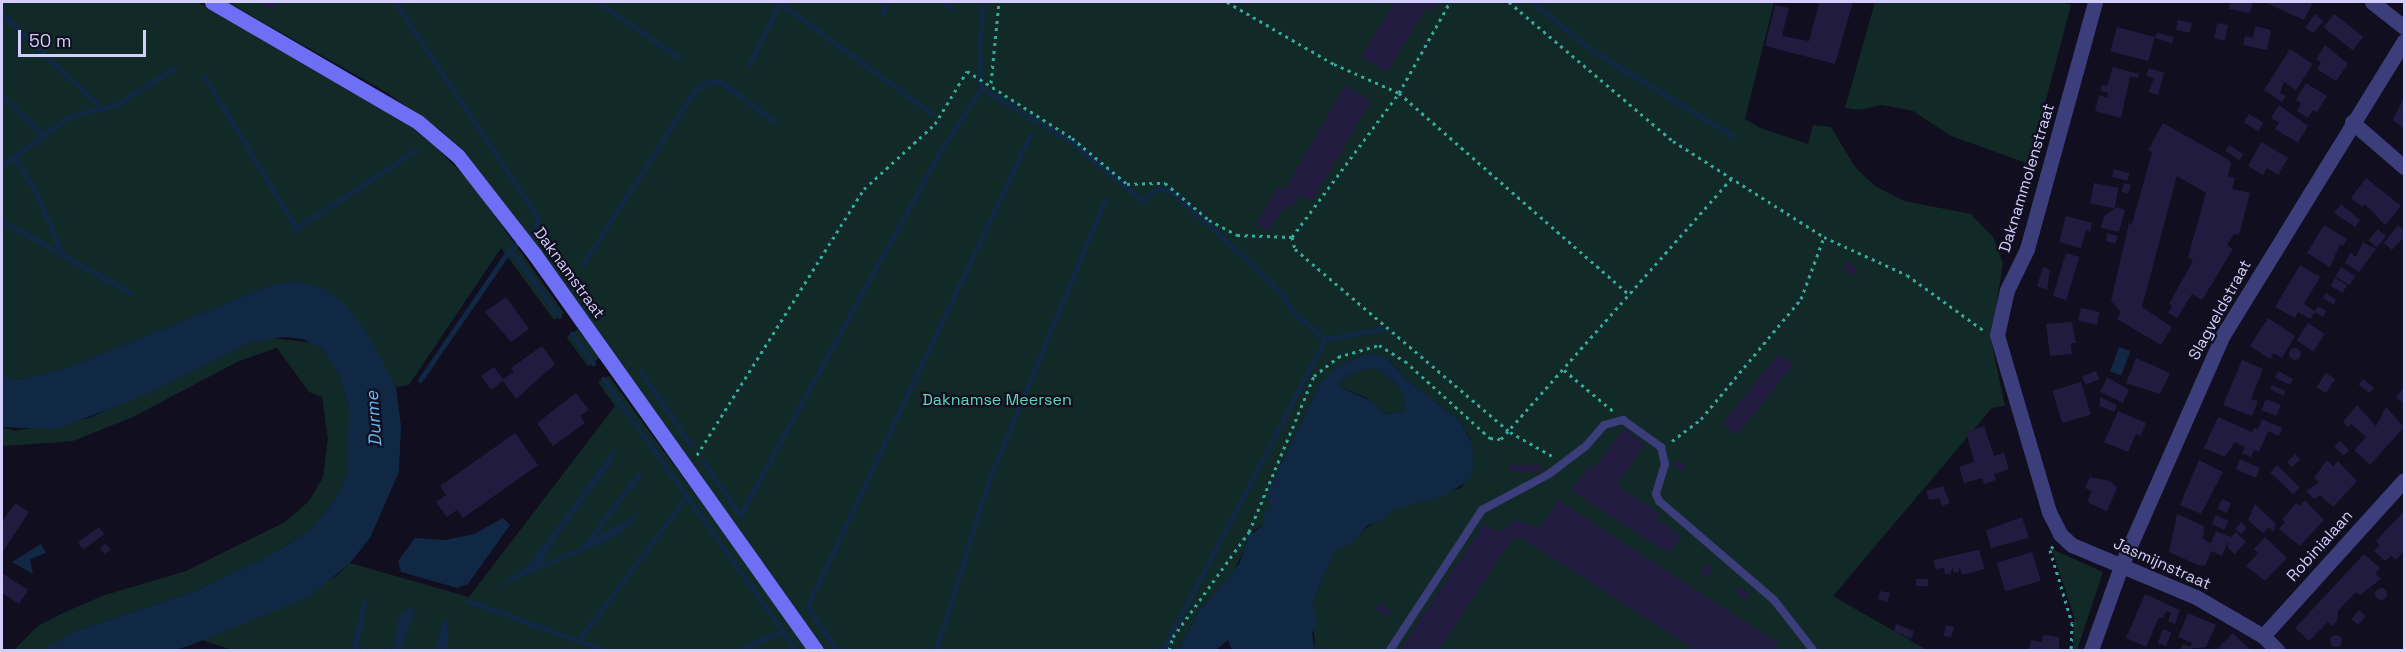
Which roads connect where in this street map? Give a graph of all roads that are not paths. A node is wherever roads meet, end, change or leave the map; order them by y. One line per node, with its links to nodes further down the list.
1 (212, 2): 13 (street, Daknamstraat)
2 (2096, 2): 9 (street, Daknammolenstraat)
3 (2372, 2): 4 (street)
4 (2404, 27)
5 (2404, 40): 6 (street, Slagveldstraat)
6 (2352, 122): 7 (street); 10 (street, Slagveldstraat)
7 (2404, 167)
8 (2404, 480): 11 (street, Robinialaan)
9 (2060, 534): 10 (street, Jasmijnstraat)
10 (2121, 566): 11 (street, Jasmijnstraat); 12 (street, Slagveldstraat)
11 (2263, 636): 16 (street, Jasmijnstraat)
12 (2092, 644)
13 (816, 651)
14 (1390, 651): 15 (lane)
15 (1813, 651)
16 (2277, 651)

